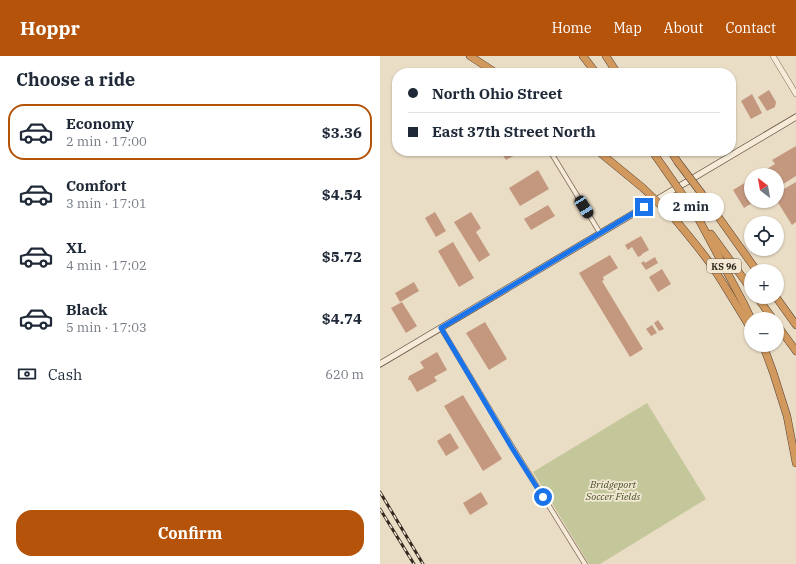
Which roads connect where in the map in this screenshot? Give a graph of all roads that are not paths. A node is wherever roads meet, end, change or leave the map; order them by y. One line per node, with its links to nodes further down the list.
1 (470, 56): 5 (highway)
2 (583, 56): 6 (highway)
3 (606, 56): 7 (highway)
4 (773, 56): 8 (street)
5 (488, 68)
6 (592, 68)
7 (614, 68)
8 (796, 94)
9 (796, 117): 10 (main road)
10 (736, 153)
11 (553, 156): 17 (street)
12 (604, 156): 22 (highway, bridge)
13 (656, 156): 16 (highway, bridge)
14 (674, 156): 18 (highway, bridge)
15 (730, 156): 17 (main road)
16 (696, 214): 19 (highway); 21 (highway, KS 96)
17 (600, 233): 24 (main road)
18 (752, 264)
19 (744, 279)
20 (781, 304): 23 (highway)
21 (747, 312)
22 (744, 317)
23 (796, 325)
24 (441, 328): 28 (main road); 30 (street)
25 (784, 335): 26 (highway)
26 (796, 351)
27 (766, 352): 29 (highway)
28 (380, 364)
29 (796, 463)
30 (585, 564)

